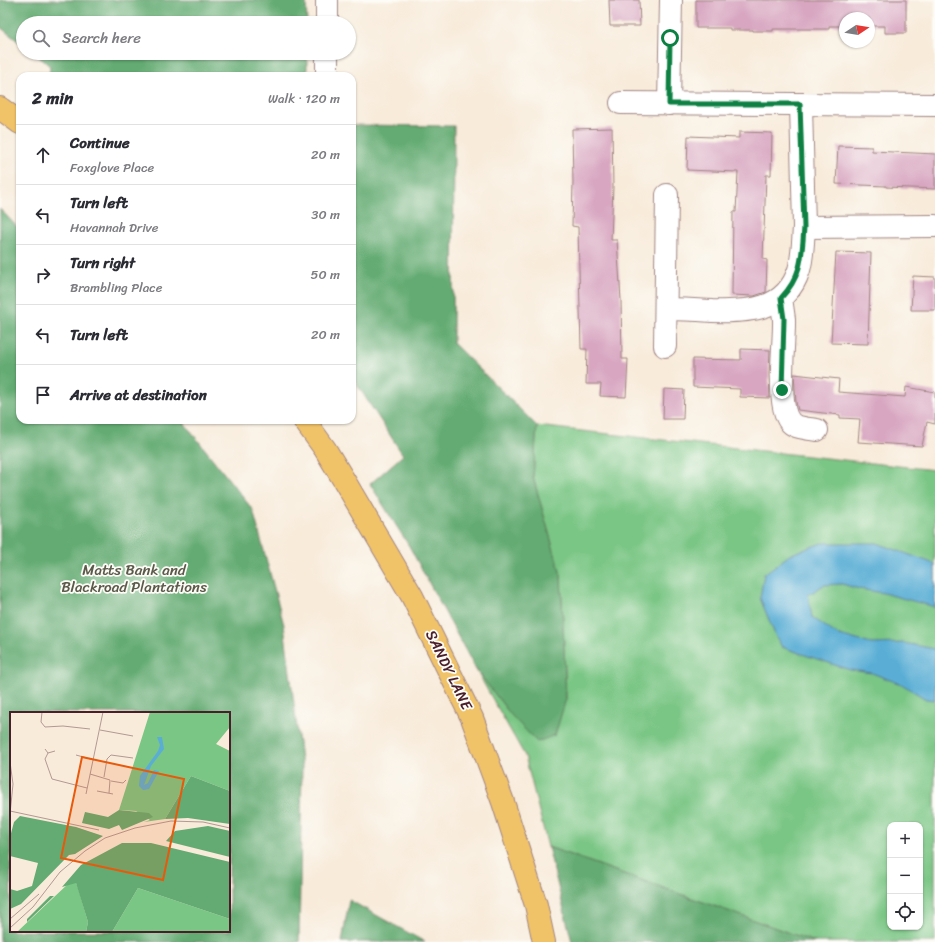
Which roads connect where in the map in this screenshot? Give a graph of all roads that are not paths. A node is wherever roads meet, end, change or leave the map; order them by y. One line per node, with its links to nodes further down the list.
1 (327, 0): 3 (street)
2 (671, 0): 8 (street)
3 (327, 16)
4 (327, 60): 5 (street)
5 (327, 72)
6 (935, 86): 10 (street)
7 (621, 103): 8 (street)
8 (669, 104): 9 (street)
9 (800, 104): 10 (street); 15 (street)
10 (935, 105)
11 (0, 108): 12 (main road)
12 (16, 120)
13 (667, 195): 17 (street)
14 (935, 226): 15 (street)
15 (804, 227): 16 (street)
16 (781, 298): 17 (street); 20 (street)
17 (666, 309): 18 (street)
18 (665, 346)
19 (307, 424): 21 (main road, SANDY LANE)
20 (817, 430)
21 (544, 942)

